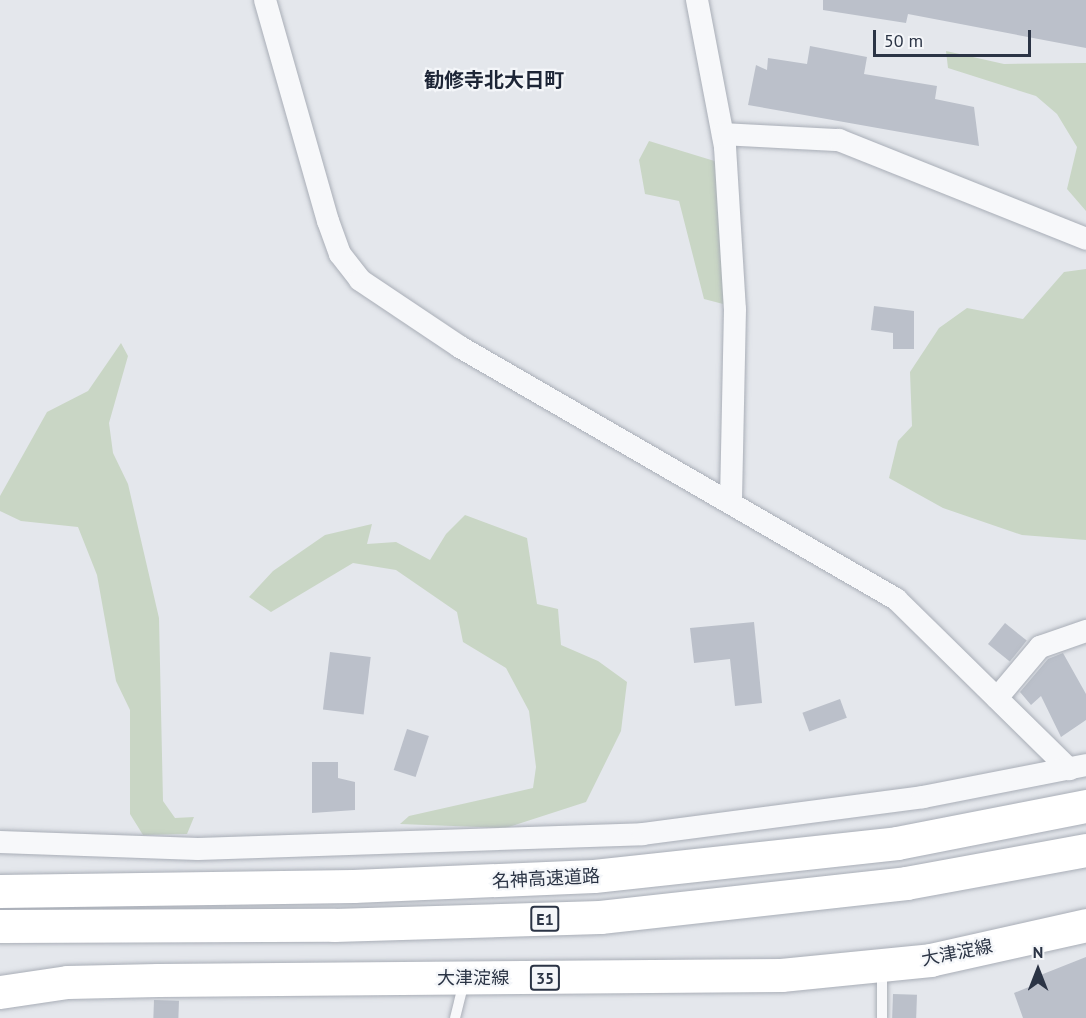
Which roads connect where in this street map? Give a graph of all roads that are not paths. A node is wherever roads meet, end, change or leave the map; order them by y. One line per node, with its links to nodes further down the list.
1 (265, 0): 5 (street)
2 (697, 0): 3 (street)
3 (723, 134): 4 (street); 5 (street)
4 (1086, 239)
5 (731, 500): 7 (street)
6 (1086, 631): 7 (street)
7 (997, 698): 8 (street)
8 (1077, 767): 10 (street)
9 (1086, 807): 12 (main road, 名神高速道路 / E1)
10 (0, 842)
11 (1086, 850): 14 (main road, E1)
12 (0, 891)
13 (1086, 925): 15 (main road, 大津淀線 / 35)
14 (0, 926)
15 (882, 965): 16 (main road, 大津淀線 / 35); 19 (lane)
16 (465, 979): 17 (main road, 大津淀線 / 35); 18 (lane)
17 (0, 992)
18 (455, 1018)
19 (882, 1018)

